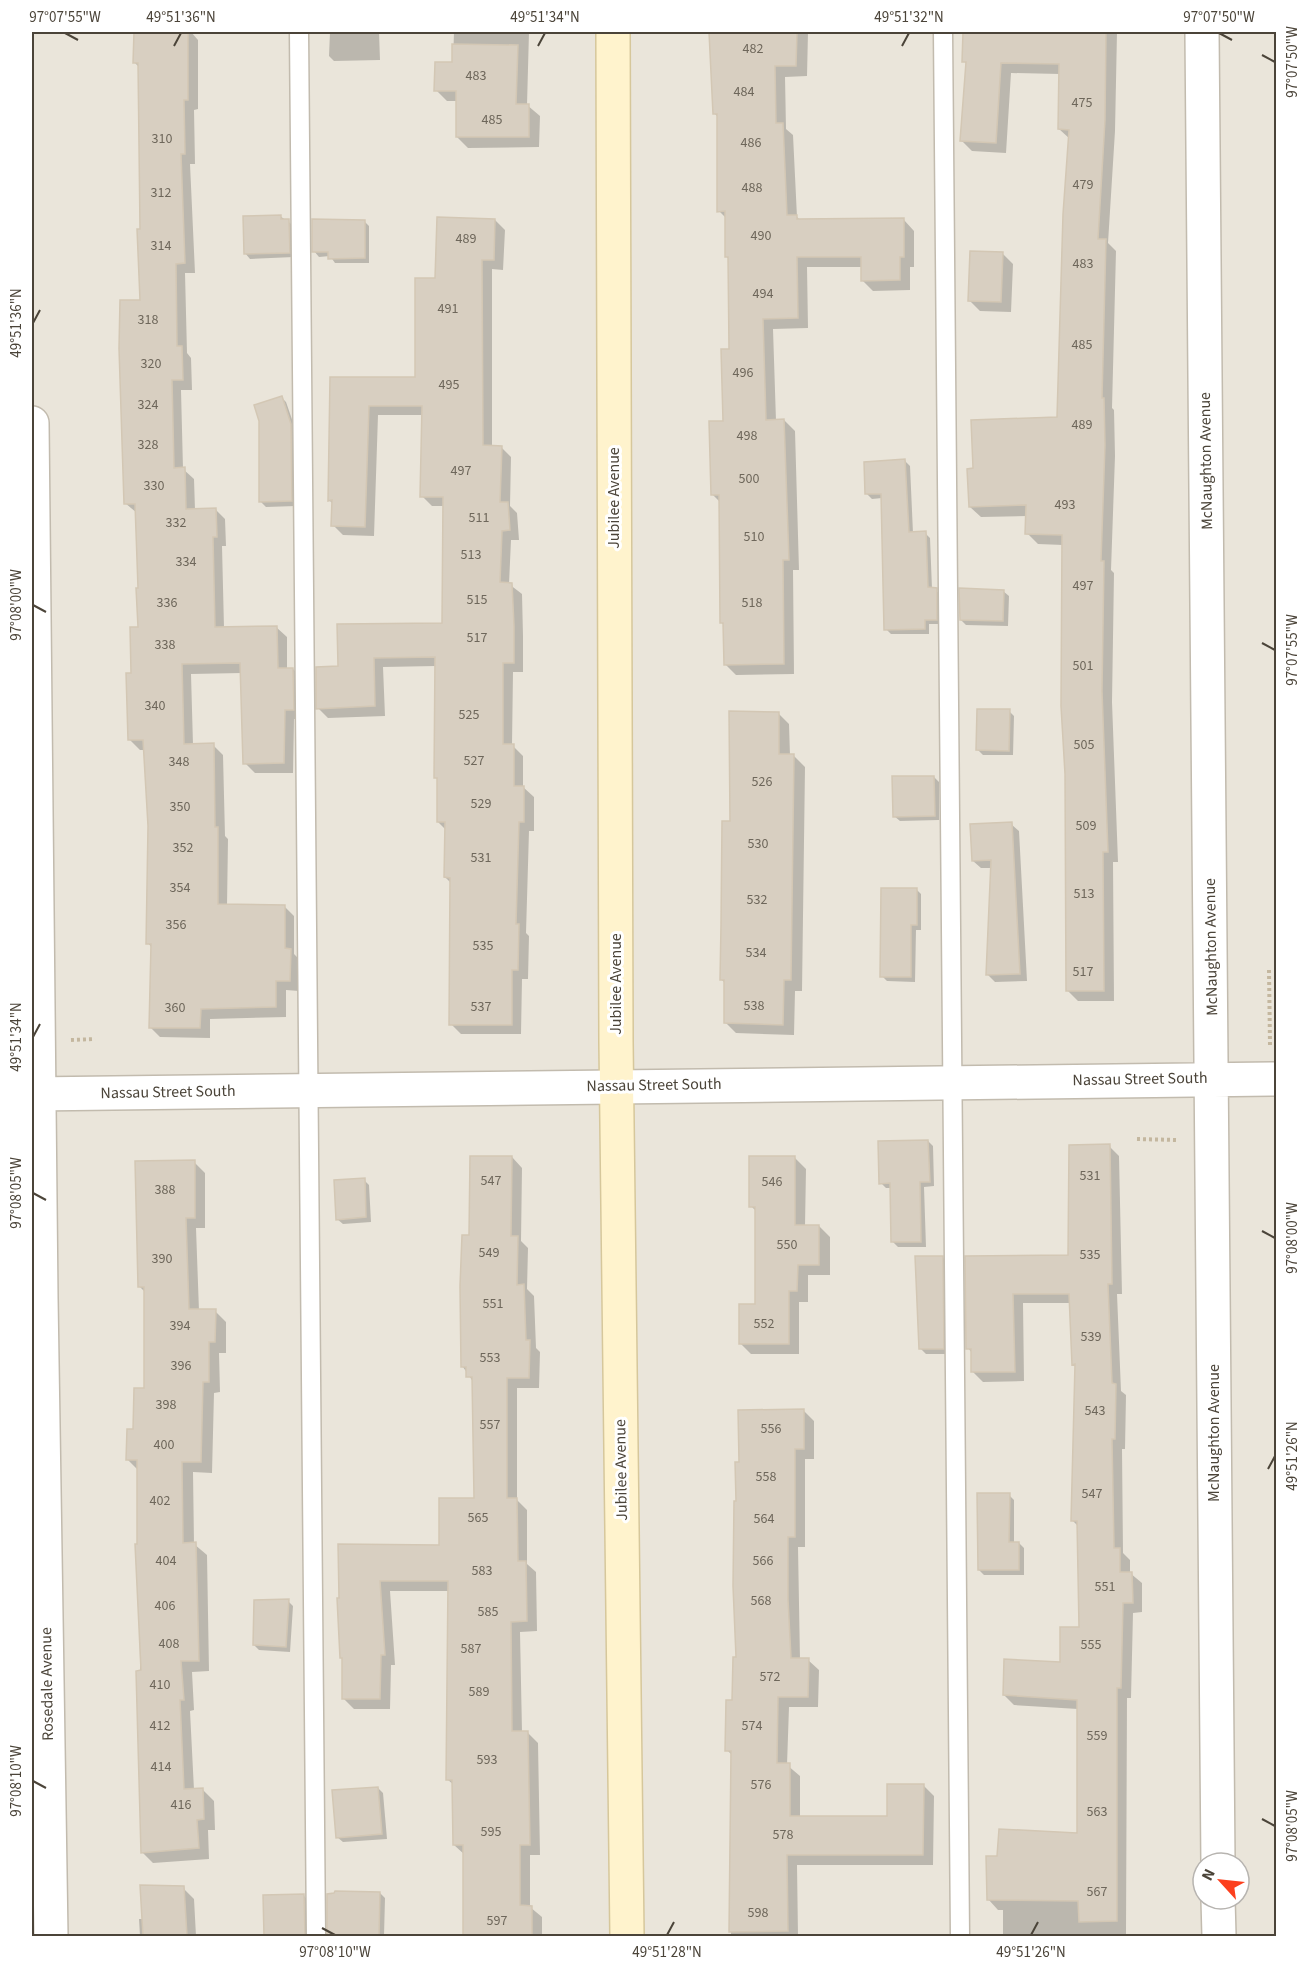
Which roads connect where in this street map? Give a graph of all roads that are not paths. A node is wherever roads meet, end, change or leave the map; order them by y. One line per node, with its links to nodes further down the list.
1 (299, 32): 10 (lane)
2 (613, 32): 9 (main road, Jubilee Avenue)
3 (943, 32): 8 (lane)
4 (1202, 32): 6 (street, McNaughton Avenue)
5 (32, 423): 11 (street, Rosedale Avenue)
6 (1212, 1078): 7 (street, Nassau Street South); 8 (street, Nassau Street South); 13 (street, McNaughton Avenue)
7 (1273, 1078)
8 (953, 1081): 9 (street, Nassau Street South); 18 (lane)
9 (616, 1086): 10 (street, Nassau Street South); 17 (main road, Jubilee Avenue)
10 (307, 1090): 11 (street, Nassau Street South); 16 (lane)
11 (35, 1094): 12 (street, Rosedale Avenue)
12 (36, 1298): 15 (street, Rosedale Avenue)
13 (1218, 1851)
14 (1218, 1911): 19 (street)
15 (51, 1936)
16 (316, 1936)
17 (627, 1936)
18 (960, 1936)
19 (1219, 1936)

